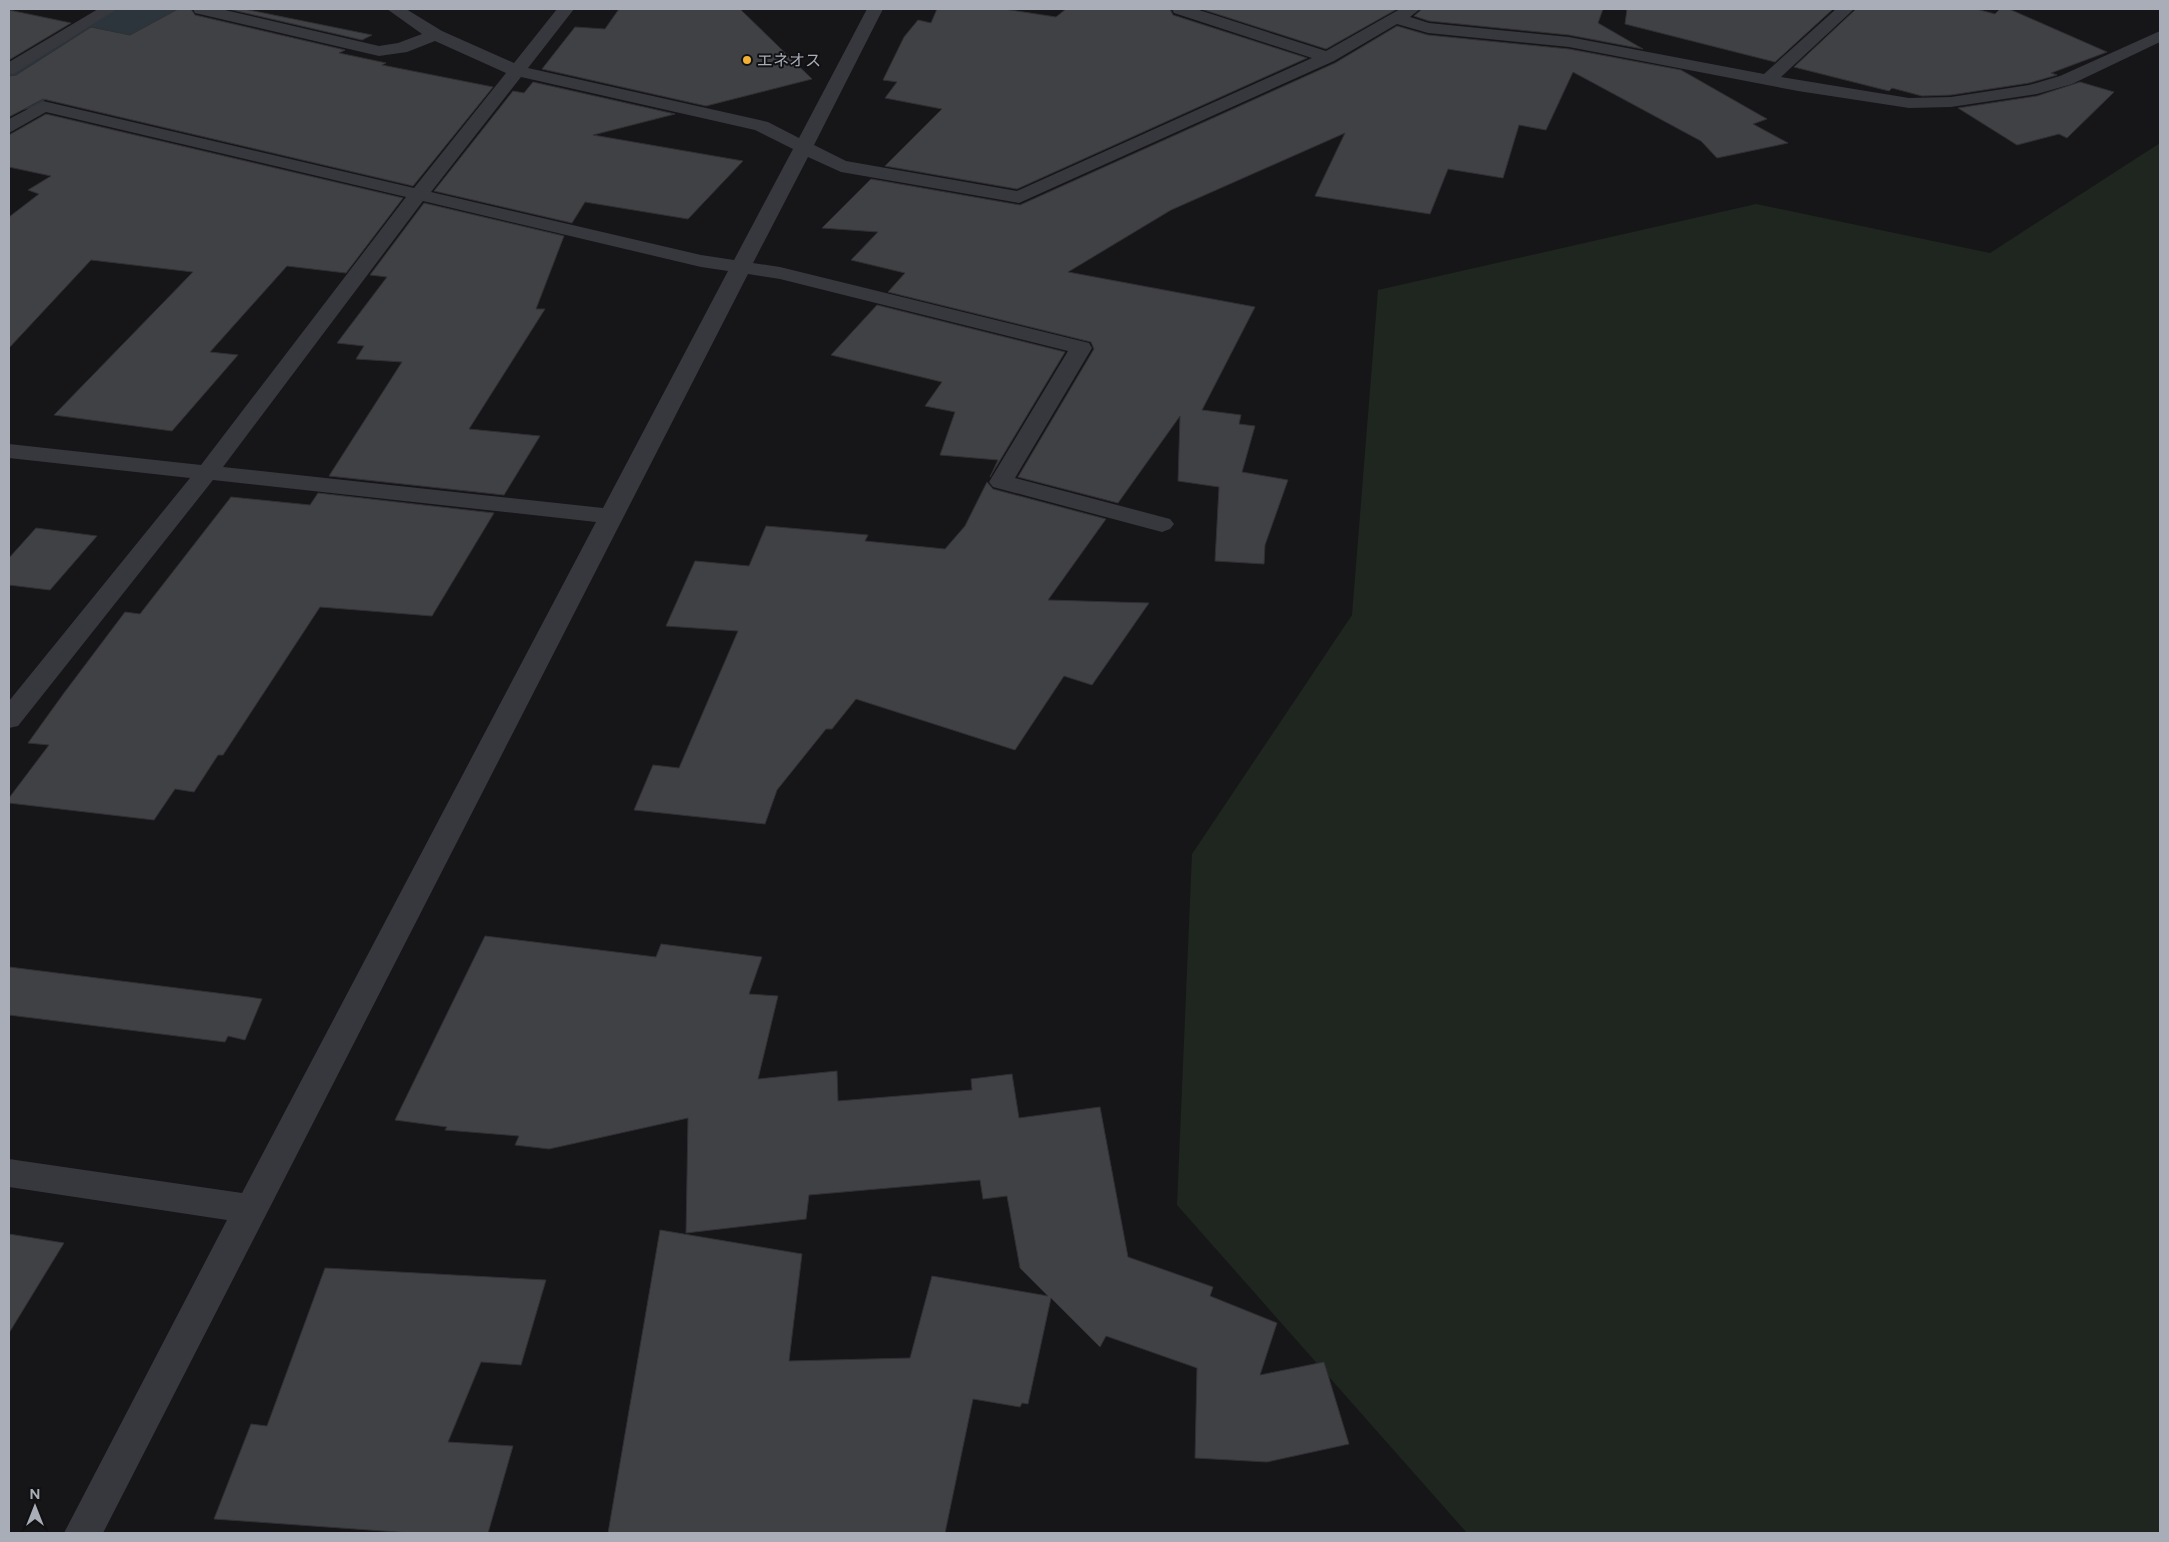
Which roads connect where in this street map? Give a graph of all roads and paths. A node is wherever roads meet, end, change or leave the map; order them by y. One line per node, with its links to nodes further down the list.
1 (109, 9): 12 (street)
2 (201, 9): 9 (street)
3 (395, 9): 9 (street)
4 (566, 9): 13 (street)
5 (875, 9): 16 (street)
6 (1180, 9): 11 (street)
7 (1846, 9): 14 (street)
8 (1404, 14): 11 (street); 14 (street)
9 (436, 35): 13 (street)
10 (2160, 36): 14 (street)
11 (1328, 57): 16 (street)
12 (9, 69)
13 (517, 71): 16 (street); 17 (street)
14 (1769, 80)
15 (9, 127): 17 (street)
16 (804, 146): 18 (street)
17 (418, 195): 18 (street); 20 (street)
18 (741, 268): 21 (street); 22 (street)
19 (9, 450): 20 (street)
20 (206, 472): 21 (street); 23 (street)
21 (612, 516): 25 (street)
22 (1162, 524)
23 (9, 719)
24 (9, 1173): 25 (street)
25 (251, 1209): 26 (street)
26 (82, 1533)

